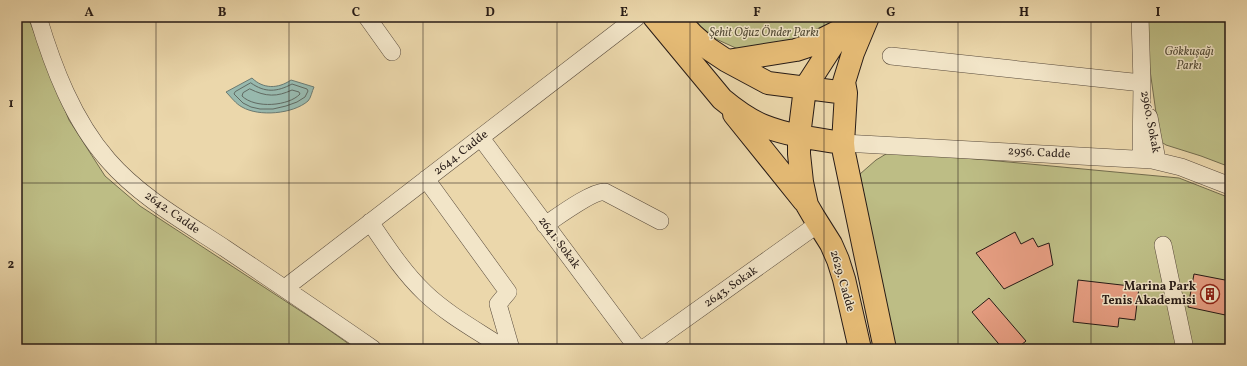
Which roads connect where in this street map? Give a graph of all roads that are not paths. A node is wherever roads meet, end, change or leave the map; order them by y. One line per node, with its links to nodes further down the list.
1 (38, 17): 28 (street, 2642. Cadde)
2 (367, 17): 9 (street)
3 (638, 17): 17 (street, 2644. Cadde)
4 (654, 17): 15 (main road)
5 (676, 17): 11 (main road)
6 (868, 17): 14 (main road)
7 (1140, 17): 12 (street, 2960. Sokak)
8 (844, 24): 11 (main road); 13 (main road, 2629. Cadde)
9 (392, 52)
10 (891, 56): 12 (street)
11 (727, 61): 13 (main road)
12 (1142, 83): 19 (street, 2960. Sokak)
13 (805, 88): 14 (main road); 16 (main road, 2629. Cadde)
14 (846, 93): 18 (main road)
15 (722, 99): 16 (main road); 22 (main road)
16 (799, 136): 18 (main road); 22 (main road, 2629. Cadde)
17 (481, 138): 20 (street, 2644. Cadde); 26 (street, 2641. Sokak)
18 (843, 143): 19 (street, 2956. Cadde); 35 (main road)
19 (1149, 160): 21 (street, 2956. Cadde)
20 (426, 179): 24 (street, 2644. Cadde); 31 (street)
21 (1230, 186)
22 (807, 205): 25 (main road, 2629. Cadde)
23 (660, 221): 26 (street)
24 (370, 222): 28 (street, 2644. Cadde); 30 (street)
25 (818, 224): 33 (street, 2643. Sokak); 34 (main road, 2629. Cadde)
26 (546, 225): 32 (street, 2641. Sokak)
27 (1163, 244): 36 (street)
28 (285, 288): 29 (street, 2642. Cadde)
29 (373, 349)
30 (505, 349)
31 (511, 349)
32 (638, 349)
33 (643, 349)
34 (860, 349)
35 (885, 349)
36 (1185, 349)

